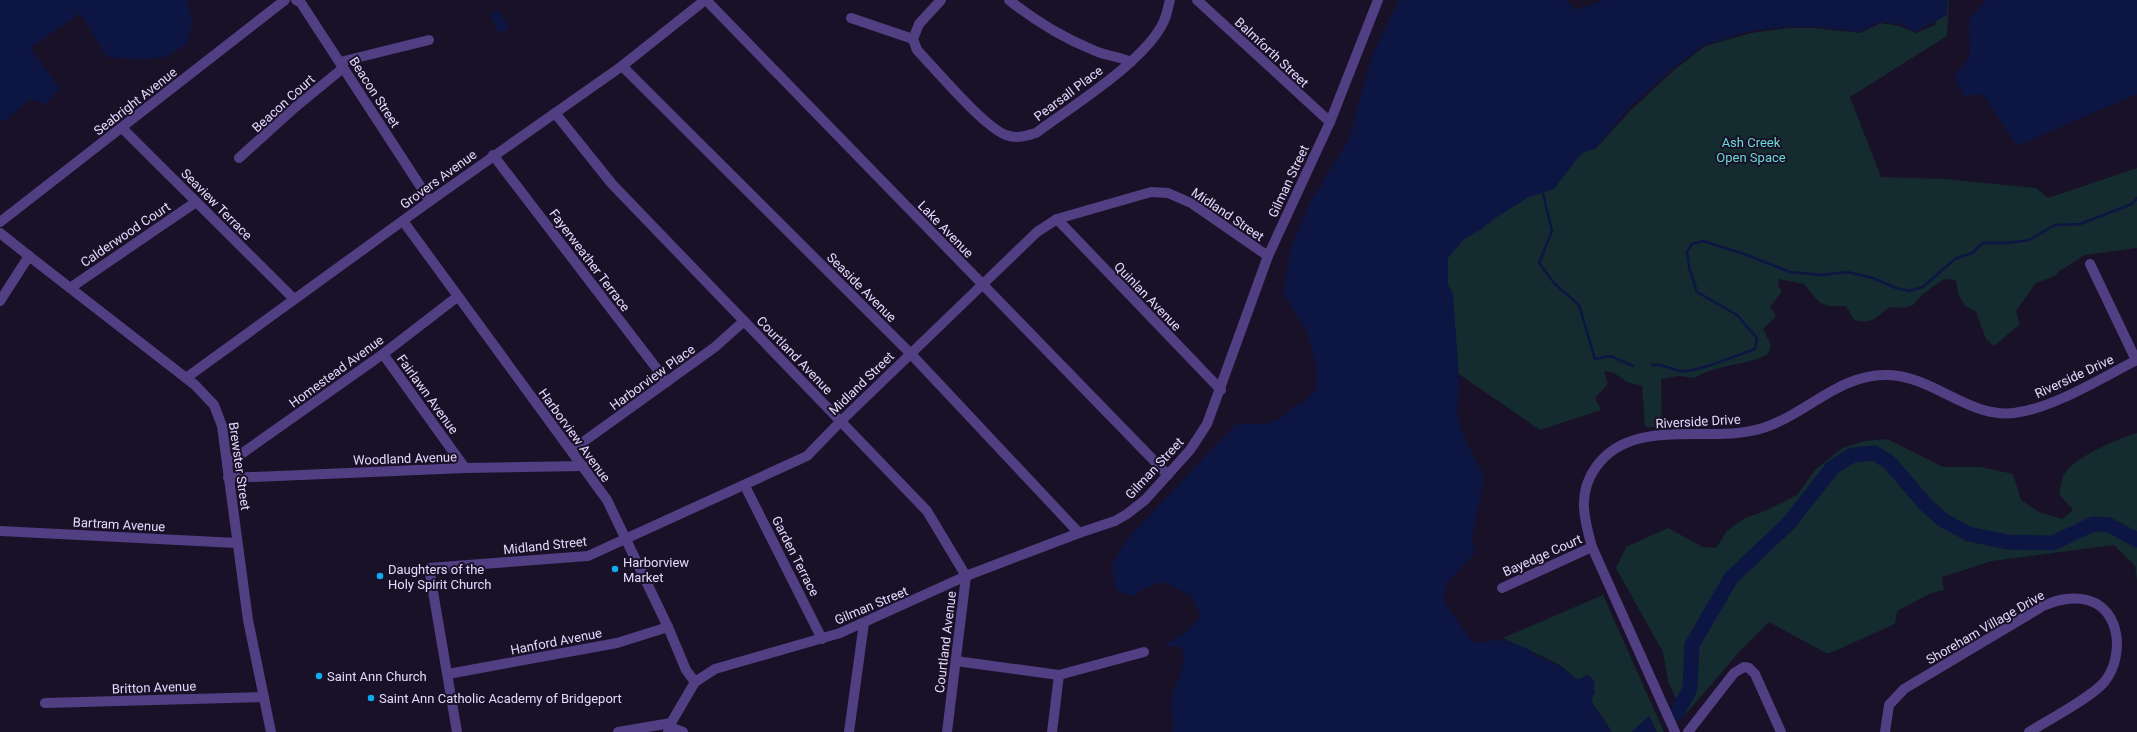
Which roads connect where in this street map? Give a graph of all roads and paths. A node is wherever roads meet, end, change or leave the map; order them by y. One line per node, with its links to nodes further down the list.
1 (285, 0): 17 (street, Seabright Avenue)
2 (296, 0): 13 (street, Beacon Street)
3 (706, 0): 14 (street, Grovers Avenue); 29 (street, Lake Avenue)
4 (941, 0): 10 (street)
5 (1009, 0): 12 (street)
6 (1170, 0): 12 (street, Pearsall Place)
7 (1197, 0): 16 (street, Balmforth Street)
8 (1378, 0): 16 (street, Gilman Street)
9 (852, 18): 10 (street)
10 (912, 39): 12 (street, Pearsall Place)
11 (429, 40): 13 (street)
12 (1131, 62)
13 (341, 65): 19 (street, Beacon Court); 20 (street, Beacon Street)
14 (622, 66): 15 (street, Grovers Avenue); 35 (street, Seaside Avenue)
15 (555, 113): 18 (street, Grovers Avenue); 34 (street, Courtland Avenue)
16 (1330, 122): 27 (street, Gilman Street)
17 (122, 128): 21 (street, Seaview Terrace); 24 (street, Seabright Avenue)
18 (493, 155): 20 (street, Grovers Avenue); 39 (street, Fayerweather Terrace)
19 (239, 158)
20 (430, 200): 22 (street, Grovers Avenue)
21 (196, 202): 30 (street, Calderwood Court); 32 (street, Seaview Terrace)
22 (403, 220): 31 (street, Harborview Avenue); 32 (street, Grovers Avenue)
23 (1057, 220): 27 (street, Midland Street); 29 (street, Midland Street); 40 (street, Quinlan Avenue)
24 (0, 222)
25 (0, 233): 26 (street, Brewster Street)
26 (29, 256): 30 (street, Brewster Street); 33 (street)
27 (1268, 256): 40 (street, Gilman Street)
28 (2090, 264): 37 (street)
29 (982, 285): 35 (street, Midland Street); 46 (street, Lake Avenue)
30 (70, 288): 38 (street, Brewster Street)
31 (457, 297): 36 (street, Homestead Avenue); 42 (street, Harborview Avenue)
32 (294, 299): 38 (street, Grovers Avenue)
33 (0, 301)
34 (744, 321): 39 (street, Harborview Place); 41 (street, Courtland Avenue)
35 (910, 353): 41 (street, Midland Street); 50 (street, Seaside Avenue)
36 (383, 354): 43 (street, Homestead Avenue); 45 (street, Fairlawn Avenue)
37 (2136, 360): 53 (street, Riverside Drive)
38 (186, 378): 43 (street, Brewster Street)
39 (667, 382): 42 (street, Harborview Place)
40 (1221, 390): 46 (street, Gilman Street)
41 (841, 421): 48 (street, Midland Street); 54 (street, Courtland Avenue)
42 (572, 450): 44 (street, Harborview Avenue)
43 (227, 464): 47 (street, Brewster Street)
44 (583, 466): 45 (street, Woodland Avenue); 51 (street, Harborview Avenue)
45 (465, 468): 47 (street, Woodland Avenue)
46 (1168, 475): 50 (street, Gilman Street)
47 (228, 478): 52 (street, Brewster Street)
48 (746, 486): 51 (street, Midland Street); 58 (street, Garden Terrace)
49 (0, 531): 52 (street, Bartram Avenue)
50 (1079, 533): 54 (street, Gilman Street)
51 (626, 540): 57 (street, Harborview Avenue); 61 (street, Midland Street)
52 (237, 543): 64 (street, Brewster Street)
53 (1592, 547): 55 (street, Bayedge Court); 74 (street, Riverside Drive)
54 (966, 576): 56 (street, Gilman Street); 60 (street, Courtland Avenue)
55 (1502, 588)
56 (864, 623): 58 (street, Gilman Street); 71 (street)
57 (668, 627): 61 (street, Hanford Avenue); 63 (street, Harborview Avenue)
58 (822, 639): 63 (street, Gilman Street)
59 (1144, 652): 62 (street)
60 (956, 661): 62 (street); 72 (street, Courtland Avenue)
61 (448, 674): 68 (street)
62 (1059, 676): 73 (street)
63 (695, 682): 66 (street, Gilman Street)
64 (264, 697): 65 (street, Britton Avenue); 67 (street, Brewster Street)
65 (45, 703)
66 (670, 727): 69 (street); 70 (street)
67 (272, 732)
68 (457, 732)
69 (618, 732)
70 (683, 732)
71 (849, 732)
72 (947, 732)
73 (1052, 732)
74 (1675, 732)
75 (1688, 732): 76 (street)
76 (1780, 732)
77 (1885, 732): 78 (street, Shoreham Village Drive)
78 (2030, 732)

